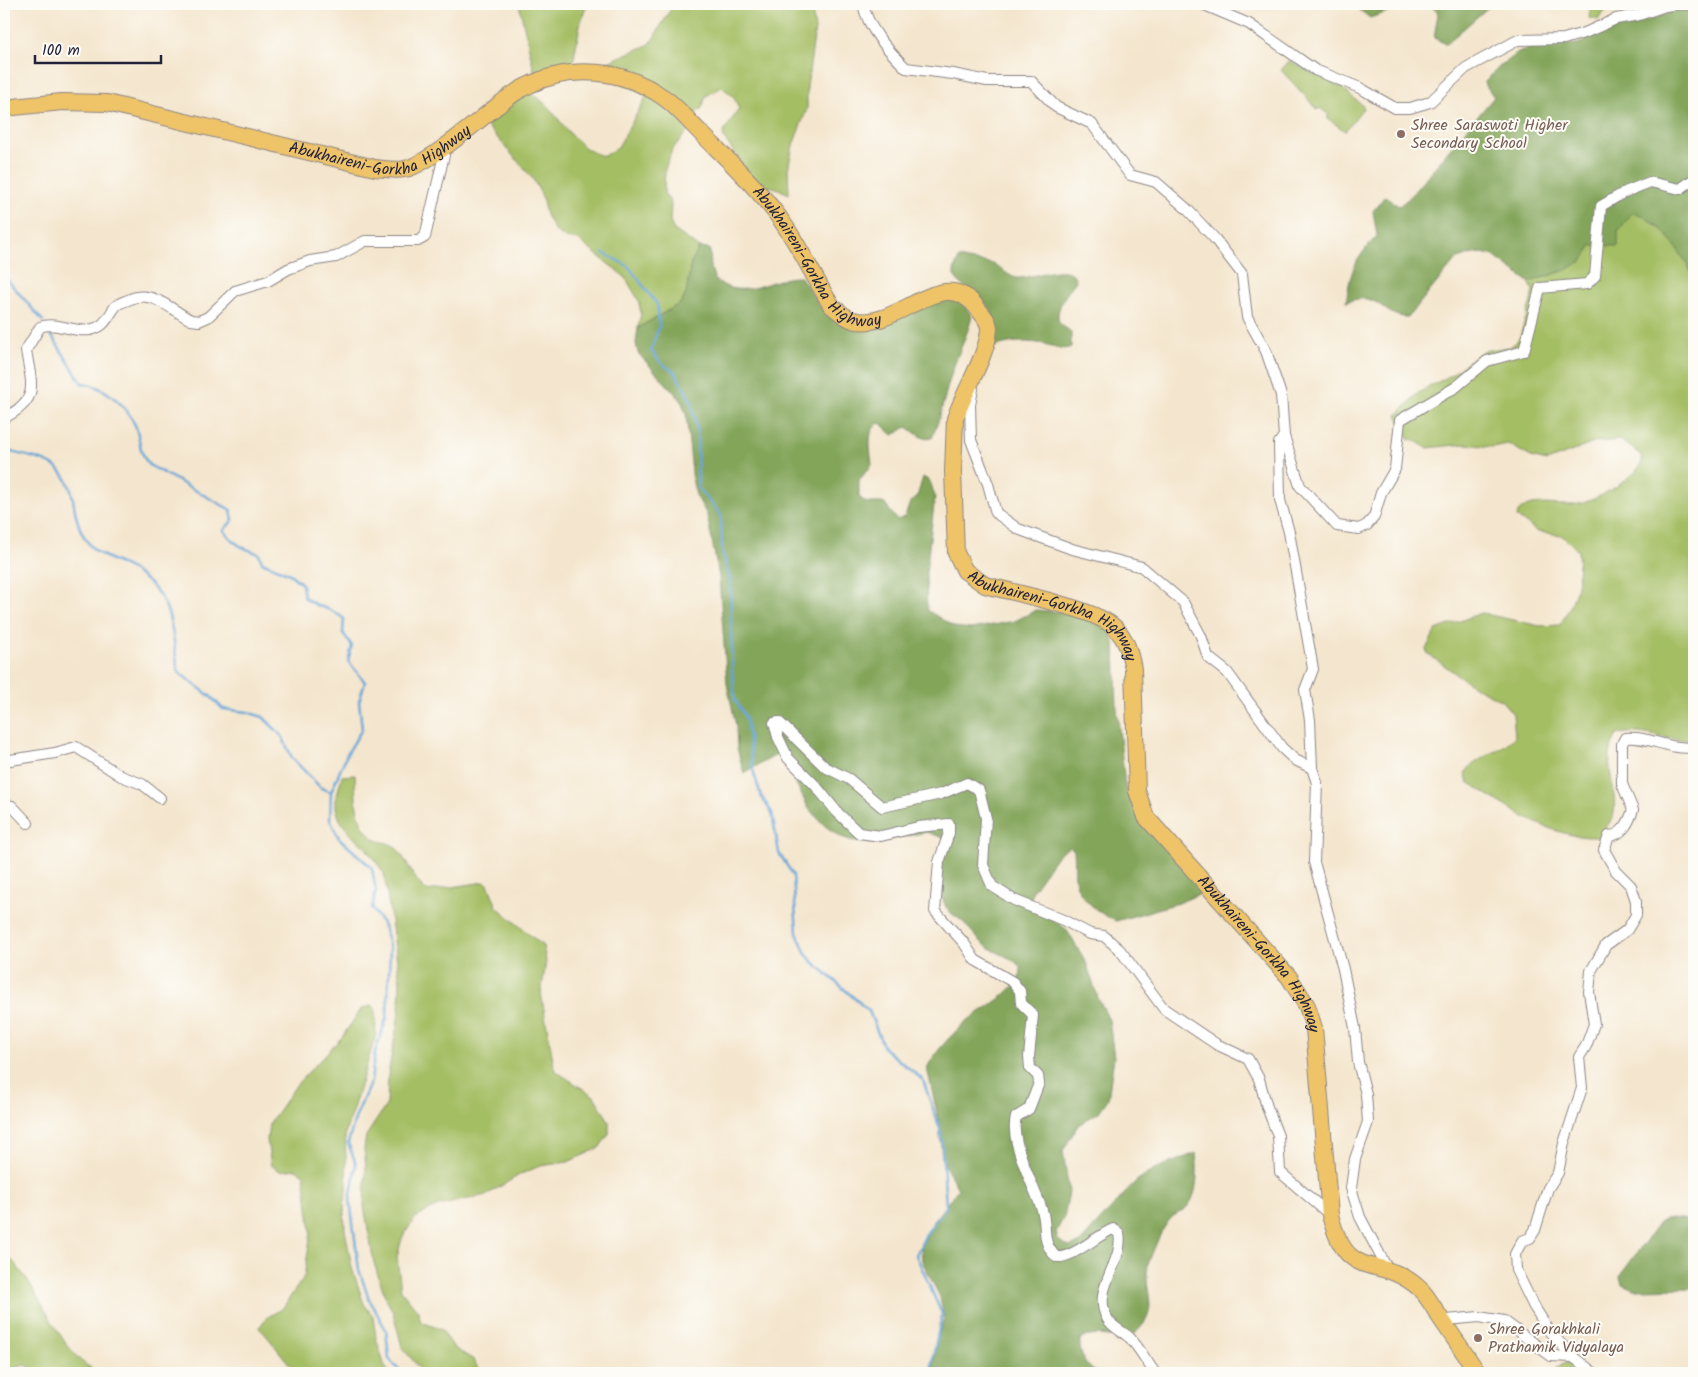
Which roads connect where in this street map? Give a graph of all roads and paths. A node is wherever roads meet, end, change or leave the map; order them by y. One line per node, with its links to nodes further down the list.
1 (863, 4): 9 (street)
2 (1202, 4): 3 (street)
3 (1694, 5)
4 (4, 108): 5 (main road, Abukhaireni-Gorkha Highway)
5 (442, 148): 7 (main road, Abukhaireni-Gorkha Highway); 8 (street)
6 (1694, 179): 9 (street)
7 (979, 361): 12 (street); 16 (main road, Abukhaireni-Gorkha Highway)
8 (4, 418)
9 (1284, 436): 12 (street)
10 (1694, 747): 19 (street)
11 (4, 761): 13 (street)
12 (1312, 768): 17 (street)
13 (160, 798)
14 (4, 805): 15 (street)
15 (28, 823)
16 (1330, 1215): 17 (main road, Abukhaireni-Gorkha Highway); 20 (street)
17 (1389, 1272): 18 (main road, Abukhaireni-Gorkha Highway)
18 (1445, 1324): 19 (street); 21 (main road, Abukhaireni-Gorkha Highway)
19 (1573, 1357): 22 (street)
20 (1154, 1373)
21 (1478, 1373)
22 (1594, 1373)

